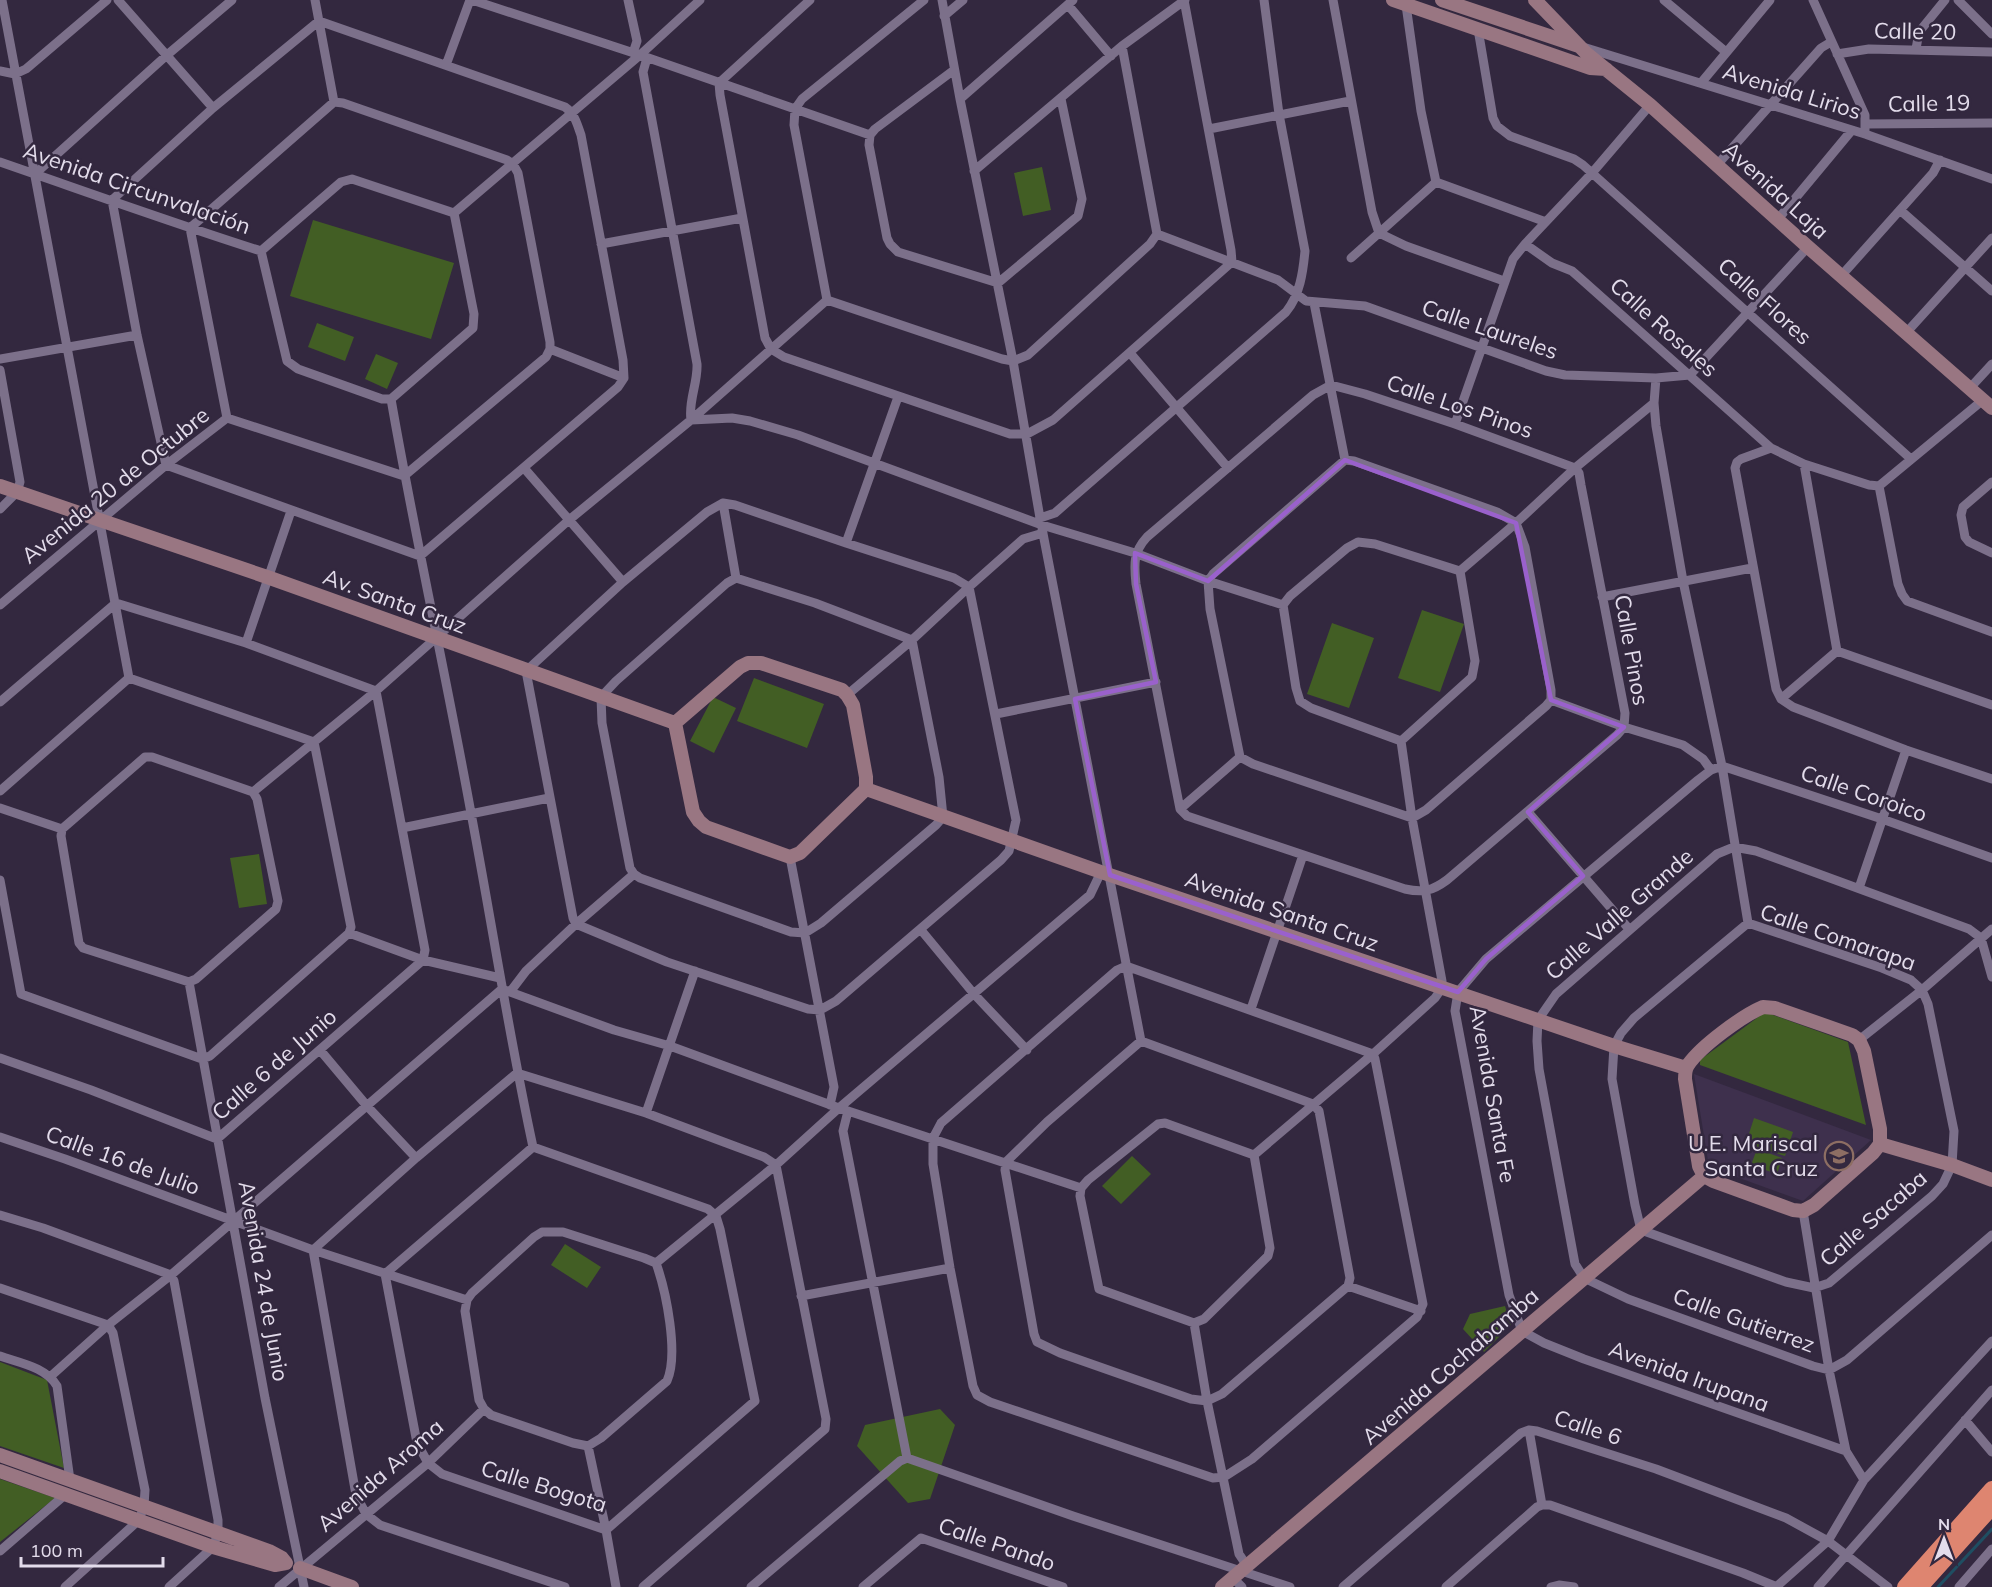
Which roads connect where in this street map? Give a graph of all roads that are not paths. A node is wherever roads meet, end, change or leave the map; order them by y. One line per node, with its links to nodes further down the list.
1 (2, 0): 44 (street)
2 (107, 0): 44 (street)
3 (118, 0): 37 (street)
4 (232, 0): 37 (street)
5 (315, 0): 27 (street)
6 (471, 0): 38 (street); 40 (street)
7 (628, 0): 38 (street)
8 (700, 0): 38 (street)
9 (810, 0): 46 (street)
10 (924, 0): 54 (street)
11 (942, 0): 26 (street)
12 (963, 0): 26 (street)
13 (1184, 0): 31 (street); 59 (street)
14 (1264, 0): 56 (street)
15 (1333, 0): 49 (street)
16 (1393, 0): 25 (street)
17 (1442, 0): 32 (street)
18 (1535, 0): 32 (street, Avenida Laja)
19 (1664, 0): 34 (street)
20 (1770, 0): 34 (street)
21 (1813, 0): 30 (street)
22 (1945, 0): 33 (street)
23 (1958, 0): 29 (street)
24 (1071, 2): 39 (street); 47 (street)
25 (1406, 5): 28 (street); 71 (street)
26 (944, 16): 42 (street)
27 (319, 21): 40 (street); 50 (street); 53 (street)
28 (1478, 29): 41 (street); 68 (street, Calle Flores)
29 (1992, 34)
30 (1831, 42): 36 (street); 51 (street)
31 (1122, 46): 39 (street); 81 (street)
32 (1579, 46): 41 (street, Avenida Laja); 45 (street, Avenida Lirios)
33 (1916, 49): 35 (street, Calle 20); 36 (street, Calle 20)
34 (1726, 52): 45 (street)
35 (1992, 52)
36 (1837, 54): 58 (street)
37 (167, 55): 53 (street); 69 (street)
38 (640, 55): 46 (street); 55 (street); 79 (street)
39 (1111, 56): 48 (street)
40 (446, 65): 55 (street)
41 (1606, 69): 52 (street, Avenida Laja)
42 (954, 70): 47 (street); 62 (street)
43 (0, 71): 44 (street)
44 (15, 74): 69 (street)
45 (1701, 82): 51 (street, Avenida Lirios)
46 (719, 83): 54 (street); 75 (street)
47 (960, 99): 67 (street)
48 (1061, 99): 67 (street); 92 (street)
49 (1350, 101): 56 (street); 80 (street)
50 (334, 102): 65 (street); 78 (street)
51 (1770, 104): 60 (street, Avenida Lirios); 66 (street)
52 (1650, 105): 66 (street, Avenida Laja); 68 (street)
53 (213, 108): 72 (street)
54 (795, 109): 62 (street); 95 (street)
55 (571, 111): 65 (street); 83 (street)
56 (1279, 114): 59 (street); 94 (street)
57 (1992, 123): 58 (street, Calle 19)
58 (1867, 124): 61 (street)
59 (1209, 129): 88 (street)
60 (1852, 130): 61 (street, Avenida Lirios); 76 (street)
61 (1865, 134): 63 (street, Avenida Lirios)
62 (870, 135): 92 (street)
63 (1940, 160): 70 (street, Avenida Lirios); 73 (street)
64 (0, 162): 69 (street, Avenida Circunvalación)
65 (513, 164): 74 (street); 102 (street)
66 (1717, 165): 76 (street, Avenida Laja)
67 (974, 171): 92 (street)
68 (1592, 173): 77 (street); 97 (street, Calle Flores)
69 (35, 174): 72 (street, Avenida Circunvalación); 100 (street)
70 (1992, 179)
71 (1436, 182): 77 (street); 80 (street)
72 (112, 200): 78 (street, Avenida Circunvalación); 99 (street)
73 (1900, 210): 89 (street); 90 (street)
74 (454, 213): 86 (street); 115 (street)
75 (742, 218): 79 (street); 103 (street)
76 (1778, 219): 85 (street, Avenida Laja)
77 (1546, 222): 84 (street)
78 (190, 228): 86 (street, Avenida Circunvalación); 119 (street)
79 (672, 232): 83 (street); 120 (street)
80 (1379, 233): 87 (street); 91 (street)
81 (1157, 234): 88 (street, Calle Laureles); 106 (street)
82 (1992, 238): 89 (street)
83 (601, 244): 110 (street)
84 (1525, 244): 91 (street); 109 (street, Calle Rosales)
85 (1808, 247): 90 (street, Avenida Laja); 97 (street)
86 (261, 251): 115 (street)
87 (1351, 258)
88 (1232, 262): 94 (street, Calle Laureles); 104 (street)
89 (1965, 267): 93 (street); 98 (street)
90 (1841, 276): 98 (street, Avenida Laja)
91 (1504, 281): 101 (street)
92 (998, 284): 106 (street)
93 (1992, 291)
94 (1297, 295): 96 (street, Calle Laureles); 118 (street)
95 (827, 300): 103 (street); 106 (street)
96 (1314, 303): 101 (street, Calle Laureles); 112 (street)
97 (1749, 313): 109 (street); 124 (street, Calle Flores)
98 (1906, 333): 113 (street, Avenida Laja)
99 (136, 335): 100 (street); 128 (street)
100 (66, 347): 105 (street); 140 (street)
101 (1481, 347): 111 (street, Calle Laureles); 121 (street)
102 (550, 349): 110 (street); 132 (street)
103 (771, 349): 114 (street); 120 (street)
104 (1130, 353): 118 (street); 122 (street)
105 (0, 359)
106 (1013, 361): 122 (street)
107 (1992, 364): 113 (street)
108 (0, 370): 136 (street)
109 (1690, 375): 111 (street, Calle Laureles); 123 (street, Calle Rosales)
110 (624, 378): 129 (street)
111 (1656, 378): 116 (street)
112 (1330, 385): 121 (street, Calle Los Pinos); 125 (street); 130 (street)
113 (1970, 388): 117 (street, Avenida Laja)
114 (898, 397): 122 (street); 126 (street)
115 (391, 399): 132 (street)
116 (1654, 403): 131 (street); 153 (street)
117 (1987, 404): 124 (street)
118 (1176, 408): 130 (street); 143 (street)
119 (227, 418): 128 (street, Avenida 20 de Octubre); 132 (street)
120 (691, 420): 126 (street); 141 (street)
121 (1455, 424): 131 (street, Calle Los Pinos)
122 (1027, 434): 143 (street)
123 (1771, 448): 127 (street, Calle Rosales); 148 (street)
124 (1911, 459): 135 (street)
125 (1345, 460): 142 (street); 152 (street)
126 (873, 464): 143 (street); 144 (street)
127 (1804, 464): 135 (street, Calle Rosales); 164 (street)
128 (166, 465): 139 (street); 140 (street, Avenida 20 de Octubre)
129 (524, 468): 141 (street); 147 (street)
130 (1228, 468): 145 (street)
131 (1575, 468): 142 (street); 156 (street, Calle Pinos)
132 (404, 476): 147 (street)
133 (1992, 482): 146 (street)
134 (0, 486): 136 (street, Av. Santa Cruz)
135 (1879, 486): 160 (street)
136 (17, 492): 138 (street); 140 (street, Av. Santa Cruz)
137 (723, 503): 144 (street); 151 (street); 154 (street)
138 (0, 508)
139 (291, 511): 147 (street); 150 (street)
140 (100, 520): 150 (street, Av. Santa Cruz); 157 (street); 158 (street, Avenida 20 de Octubre)
141 (570, 520): 154 (street); 161 (street)
142 (1516, 523): 149 (street); 173 (street)
143 (1042, 526): 145 (street); 155 (street); 171 (street)
144 (846, 543): 155 (street)
145 (1135, 553): 152 (street); 167 (street)
146 (1992, 554)
147 (420, 556): 161 (street)
148 (1752, 568): 153 (street); 172 (street)
149 (1460, 571): 159 (street); 179 (street)
150 (270, 578): 161 (street, Av. Santa Cruz); 163 (street)
151 (736, 578): 162 (street); 170 (street)
152 (1208, 581): 159 (street); 182 (street)
153 (1683, 581): 156 (street); 183 (street)
154 (623, 582): 165 (street)
155 (969, 587): 162 (street); 176 (street)
156 (1602, 597): 178 (street, Calle Pinos)
157 (116, 603): 163 (street); 166 (street); 174 (street)
158 (0, 605)
159 (1283, 605): 179 (street)
160 (1992, 632)
161 (438, 638): 165 (street, Av. Santa Cruz); 168 (street); 193 (street)
162 (912, 640): 169 (street); 194 (street)
163 (246, 643): 168 (street)
164 (1837, 651): 172 (street); 175 (street)
165 (526, 671): 170 (street, Av. Santa Cruz); 189 (street)
166 (129, 678): 180 (street); 187 (street)
167 (1156, 682): 171 (street); 191 (street)
168 (376, 691): 180 (street); 197 (street)
169 (847, 695): 177 (street); 186 (street)
170 (601, 697): 177 (street, Av. Santa Cruz); 205 (street)
171 (1075, 699): 176 (street); 204 (street)
172 (1781, 699): 181 (street)
173 (1551, 700): 178 (street); 195 (street)
174 (0, 702)
175 (1992, 705)
176 (996, 714): 199 (street)
177 (675, 723): 202 (street)
178 (1624, 727): 184 (street); 192 (street, Calle Pinos)
179 (1401, 741): 195 (street)
180 (315, 742): 188 (street); 216 (street)
181 (1906, 750): 185 (street); 196 (street)
182 (1239, 757): 191 (street); 195 (street)
183 (1722, 766): 184 (street, Avenida Santa Fe); 196 (street, Calle Coroico); 200 (street)
184 (1711, 770): 206 (street, Avenida Santa Fe)
185 (1992, 779)
186 (866, 789): 194 (street, Avenida Santa Cruz); 202 (street)
187 (0, 791)
188 (253, 792): 198 (street); 224 (street)
189 (549, 798): 193 (street); 211 (street)
190 (0, 808): 198 (street)
191 (1180, 809): 201 (street)
192 (1528, 812): 206 (street); 209 (street, Calle Pinos)
193 (472, 814): 197 (street); 223 (street)
194 (943, 817): 199 (street, Avenida Santa Cruz); 217 (street)
195 (1412, 818): 209 (street)
196 (1882, 819): 203 (street, Calle Coroico); 208 (street)
197 (402, 828): 219 (street)
198 (62, 829): 224 (street)
199 (1012, 841): 204 (street, Avenida Santa Cruz); 214 (street)
200 (1734, 847): 208 (street); 210 (street); 213 (street, Calle Valle Grande)
201 (1303, 855): 209 (street); 215 (street)
202 (790, 856): 217 (street)
203 (1992, 858)
204 (1105, 873): 215 (street, Avenida Santa Cruz); 220 (street); 229 (street)
205 (634, 874): 211 (street); 217 (street)
206 (1583, 876): 213 (street); 228 (street, Avenida Santa Fe)
207 (0, 880): 241 (street)
208 (1859, 888): 218 (street)
209 (1426, 892): 225 (street)
210 (1748, 923): 227 (street, Calle Comarapa); 236 (street, Calle Comarapa)
211 (576, 924): 221 (street); 226 (street)
212 (1992, 928): 218 (street)
213 (1629, 929): 232 (street, Calle Valle Grande)
214 (921, 930): 229 (street); 231 (street)
215 (1276, 930): 225 (street, Avenida Santa Cruz); 230 (street)
216 (349, 933): 219 (street); 241 (street)
217 (805, 933): 231 (street)
218 (1981, 938): 222 (street); 227 (street)
219 (423, 960): 223 (street); 237 (street, Calle 6 de Junio)
220 (1126, 966): 230 (street); 234 (street); 238 (street)
221 (695, 971): 231 (street); 235 (street)
222 (1992, 977)
223 (500, 978): 226 (street)
224 (189, 982): 241 (street, Avenida 24 de Junio)
225 (1442, 988): 228 (street, Avenida Santa Cruz); 239 (street)
226 (506, 990): 235 (street); 243 (street); 245 (street)
227 (1922, 990): 233 (street); 257 (street, Calle Sacaba)
228 (1458, 992): 232 (street, Avenida Santa Cruz); 282 (street, Avenida Santa Fe)
229 (974, 994): 238 (street); 246 (street)
230 (1251, 1009): 239 (street)
231 (820, 1010): 246 (street)
232 (1538, 1020): 236 (street, Avenida Santa Cruz); 272 (street)
233 (1859, 1040): 242 (street); 251 (street)
234 (1141, 1041): 244 (street); 255 (street)
235 (670, 1046): 246 (street); 247 (street)
236 (1614, 1046): 242 (street, Avenida Santa Cruz); 265 (street)
237 (320, 1050): 245 (street); 250 (street, Calle 6 de Junio)
238 (1027, 1050): 249 (street)
239 (1373, 1054): 244 (street); 279 (street)
240 (0, 1058): 250 (street, Calle 6 de Junio)
241 (202, 1059): 250 (street, Avenida 24 de Junio)
242 (1686, 1068): 258 (street)
243 (517, 1073): 247 (street); 252 (street); 254 (street)
244 (1313, 1104): 253 (street); 274 (street)
245 (367, 1106): 254 (street); 264 (street)
246 (839, 1108): 249 (street); 256 (street); 273 (street)
247 (646, 1113): 256 (street)
248 (0, 1137): 264 (street, Calle 16 de Julio)
249 (933, 1138): 255 (street); 269 (street)
250 (217, 1139): 264 (street, Avenida 24 de Junio)
251 (1880, 1143): 257 (street); 261 (street)
252 (533, 1147): 263 (street); 270 (street)
253 (1254, 1155): 260 (street); 280 (street)
254 (416, 1158): 267 (street)
255 (1005, 1162): 260 (street); 288 (street)
256 (776, 1165): 263 (street); 277 (street)
257 (1952, 1166): 259 (street); 276 (street, Calle Sacaba)
258 (1704, 1176): 261 (street); 265 (street, Avenida Cochabamba)
259 (1992, 1180)
260 (1081, 1188): 280 (street)
261 (1803, 1211): 276 (street)
262 (0, 1215): 271 (street)
263 (716, 1215): 268 (street); 309 (street, Calle Bogota)
264 (233, 1220): 267 (street, Calle 16 de Julio); 271 (street); 317 (street, Avenida 24 de Junio)
265 (1641, 1230): 272 (street, Avenida Cochabamba); 276 (street, Calle Sacaba)
266 (1992, 1235): 285 (street, Calle Gutierrez)
267 (312, 1250): 270 (street, Calle 16 de Julio); 307 (street)
268 (656, 1263): 278 (street); 292 (street)
269 (950, 1268): 273 (street); 299 (street)
270 (386, 1274): 278 (street, Calle 16 de Julio); 297 (street)
271 (171, 1275): 281 (street); 310 (street)
272 (1584, 1278): 282 (street, Avenida Cochabamba); 285 (street, Calle Gutierrez)
273 (872, 1284): 277 (street); 296 (street)
274 (1348, 1286): 279 (street); 288 (street)
275 (0, 1288): 281 (street)
276 (1814, 1288): 285 (street)
277 (801, 1296): 326 (street)
278 (467, 1300): 289 (street)
279 (1421, 1311): 299 (street)
280 (1194, 1323): 288 (street)
281 (108, 1325): 286 (street); 305 (street)
282 (1522, 1331): 293 (street, Avenida Irupana); 318 (street, Avenida Cochabamba)
283 (1992, 1341): 301 (street)
284 (0, 1356): 286 (street)
285 (1829, 1370): 293 (street)
286 (51, 1376): 300 (street)
287 (1992, 1390): 290 (street)
288 (1207, 1401): 299 (street)
289 (484, 1409): 292 (street); 297 (street, Avenida Aroma)
290 (1965, 1420): 294 (street); 315 (street)
291 (1529, 1430): 304 (street); 311 (street, Calle 6); 331 (street, Calle 6)
292 (588, 1446): 309 (street)
293 (1846, 1451): 301 (street)
294 (1992, 1452)
295 (0, 1455): 300 (street)
296 (907, 1458): 318 (street); 327 (street)
297 (428, 1463): 307 (street, Avenida Aroma); 309 (street, Calle Bogota)
298 (0, 1471): 303 (street)
299 (1224, 1477): 318 (street)
300 (70, 1480): 305 (street)
301 (1864, 1480): 311 (street)
302 (1992, 1489): 338 (highway)
303 (66, 1494): 308 (street); 314 (street)
304 (1542, 1504): 332 (street); 335 (street)
305 (144, 1506): 308 (street); 310 (street)
306 (1992, 1507): 339 (highway)
307 (366, 1514): 317 (street, Avenida Aroma); 324 (street)
308 (139, 1520): 312 (street); 319 (street)
309 (606, 1530): 325 (street)
310 (218, 1533): 312 (street); 316 (street)
311 (1828, 1541): 315 (street, Calle 6); 335 (street)
312 (213, 1547): 316 (street); 320 (street)
313 (1992, 1549): 340 (street)
314 (0, 1551)
315 (1845, 1556): 336 (street); 337 (street, Calle 6)
316 (286, 1563): 317 (street)
317 (300, 1569): 321 (street, Avenida Aroma); 322 (street, Avenida 24 de Junio); 323 (street)
318 (1237, 1578): 330 (street)
319 (65, 1587)
320 (169, 1587)
321 (279, 1587)
322 (304, 1587)
323 (352, 1587)
324 (565, 1587)
325 (616, 1587)
326 (643, 1587)
327 (751, 1587)
328 (864, 1587): 329 (street, Calle Pando)
329 (1063, 1587)
330 (1290, 1587)
331 (1343, 1587)
332 (1446, 1587)
333 (1551, 1587): 334 (street)
334 (1574, 1587)
335 (1776, 1587)
336 (1818, 1587)
337 (1888, 1587)
338 (1905, 1587)
339 (1920, 1587)
340 (1959, 1587)

